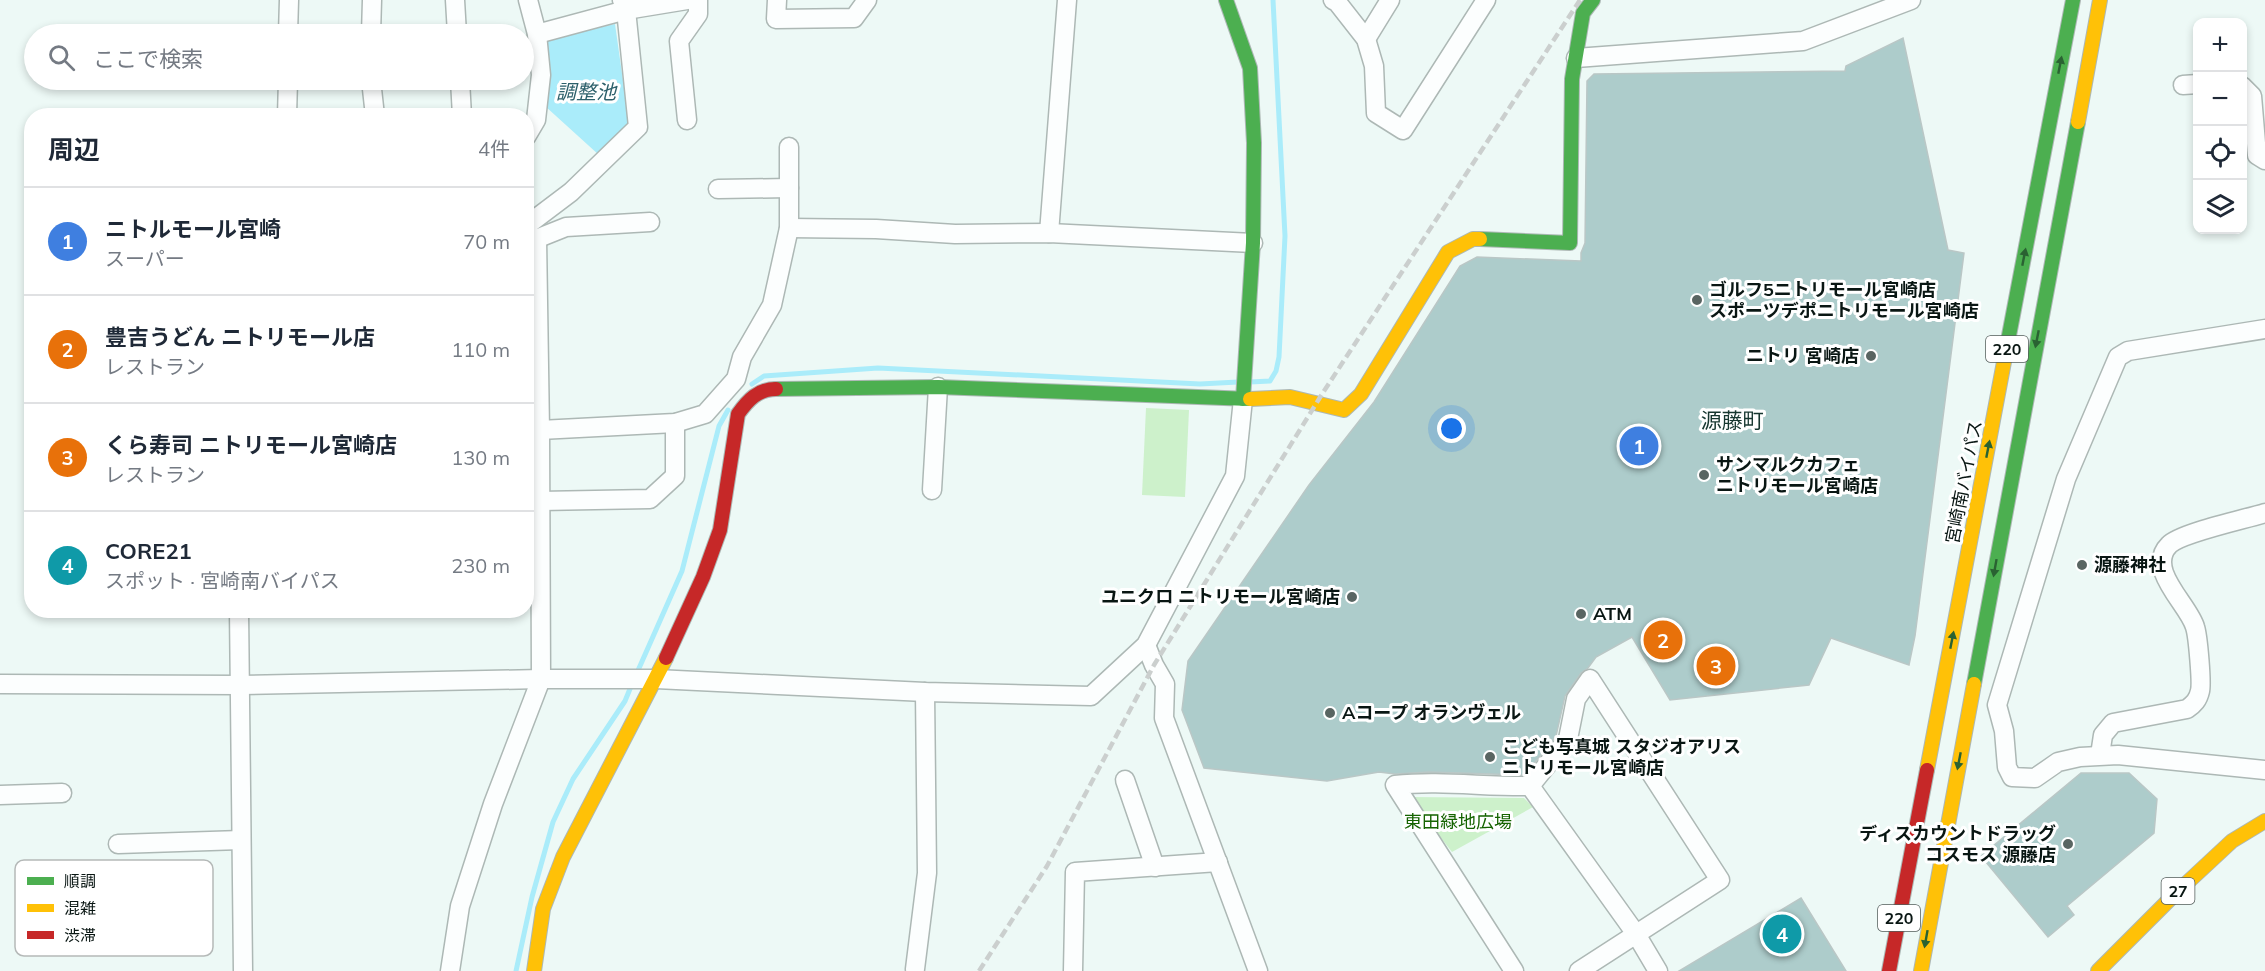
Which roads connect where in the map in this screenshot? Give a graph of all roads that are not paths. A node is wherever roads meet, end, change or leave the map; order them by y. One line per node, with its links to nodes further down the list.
1 (289, 0): 19 (street)
2 (372, 0): 20 (street)
3 (455, 0): 21 (street)
4 (528, 0): 22 (street)
5 (687, 0): 18 (street)
6 (698, 0): 32 (street)
7 (777, 0): 8 (street)
8 (867, 0)
9 (1067, 0): 41 (street)
10 (1226, 0): 43 (main road)
11 (1333, 0): 23 (street)
12 (1390, 0): 23 (street)
13 (1486, 0): 23 (street)
14 (1593, 0): 24 (main road)
15 (1911, 0): 24 (street)
16 (2073, 0): 62 (main road, 宮崎南バイパス / 220, one-way to 16)
17 (2100, 0): 63 (main road, 220, one-way to 63)
18 (624, 5): 22 (street); 40 (street)
19 (288, 24)
20 (371, 24)
21 (456, 24)
22 (537, 34): 33 (street)
23 (1366, 39)
24 (1576, 58): 47 (main road)
25 (288, 90): 29 (street)
26 (372, 90): 30 (street)
27 (461, 90): 31 (street)
28 (2247, 92): 35 (street)
29 (287, 108)
30 (374, 108)
31 (462, 108)
32 (687, 120)
33 (534, 123)
34 (789, 147): 36 (street)
35 (2265, 160)
36 (789, 188): 37 (street); 39 (street)
37 (718, 189)
38 (650, 222): 42 (street)
39 (789, 228): 41 (street); 48 (street)
40 (534, 232)
41 (1049, 233): 43 (street)
42 (534, 235)
43 (1253, 243): 47 (main road)
44 (2265, 328): 64 (street)
45 (534, 383): 49 (street)
46 (939, 387): 47 (main road); 50 (street); 58 (main road)
47 (1243, 399): 56 (street)
48 (675, 423): 49 (street); 51 (street)
49 (540, 430): 51 (street)
50 (933, 490)
51 (536, 494): 53 (street)
52 (2265, 513): 65 (street)
53 (534, 524)
54 (534, 556): 57 (street)
55 (239, 618): 60 (street)
56 (1146, 645): 61 (street); 74 (street)
57 (541, 679): 58 (street); 60 (street); 79 (street)
58 (656, 679): 61 (street); 80 (main road)
59 (0, 684): 60 (street)
60 (239, 685): 72 (street)
61 (925, 692): 77 (street)
62 (1941, 698): 63 (street); 86 (main road, 宮崎南バイパス / 220)
63 (1970, 703): 64 (street); 87 (main road, 220, one-way to 87)
64 (1997, 705): 65 (street)
65 (2100, 756): 66 (street)
66 (2265, 770)
67 (1125, 780): 75 (street)
68 (1530, 786): 76 (street); 76 (street); 83 (street)
69 (62, 793): 70 (street)
70 (0, 795)
71 (2265, 821): 88 (main road, 27)
72 (241, 840): 73 (street); 78 (street)
73 (118, 844)
74 (1218, 862): 75 (street); 82 (street)
75 (1155, 867): 81 (street)
76 (1635, 934): 84 (street); 85 (street)
77 (915, 969)
78 (243, 971)
79 (450, 971)
80 (534, 971)
81 (1073, 971)
82 (1258, 971)
83 (1514, 971)
84 (1579, 971)
85 (1658, 971)
86 (1889, 971)
87 (1921, 971)
88 (2098, 971)

